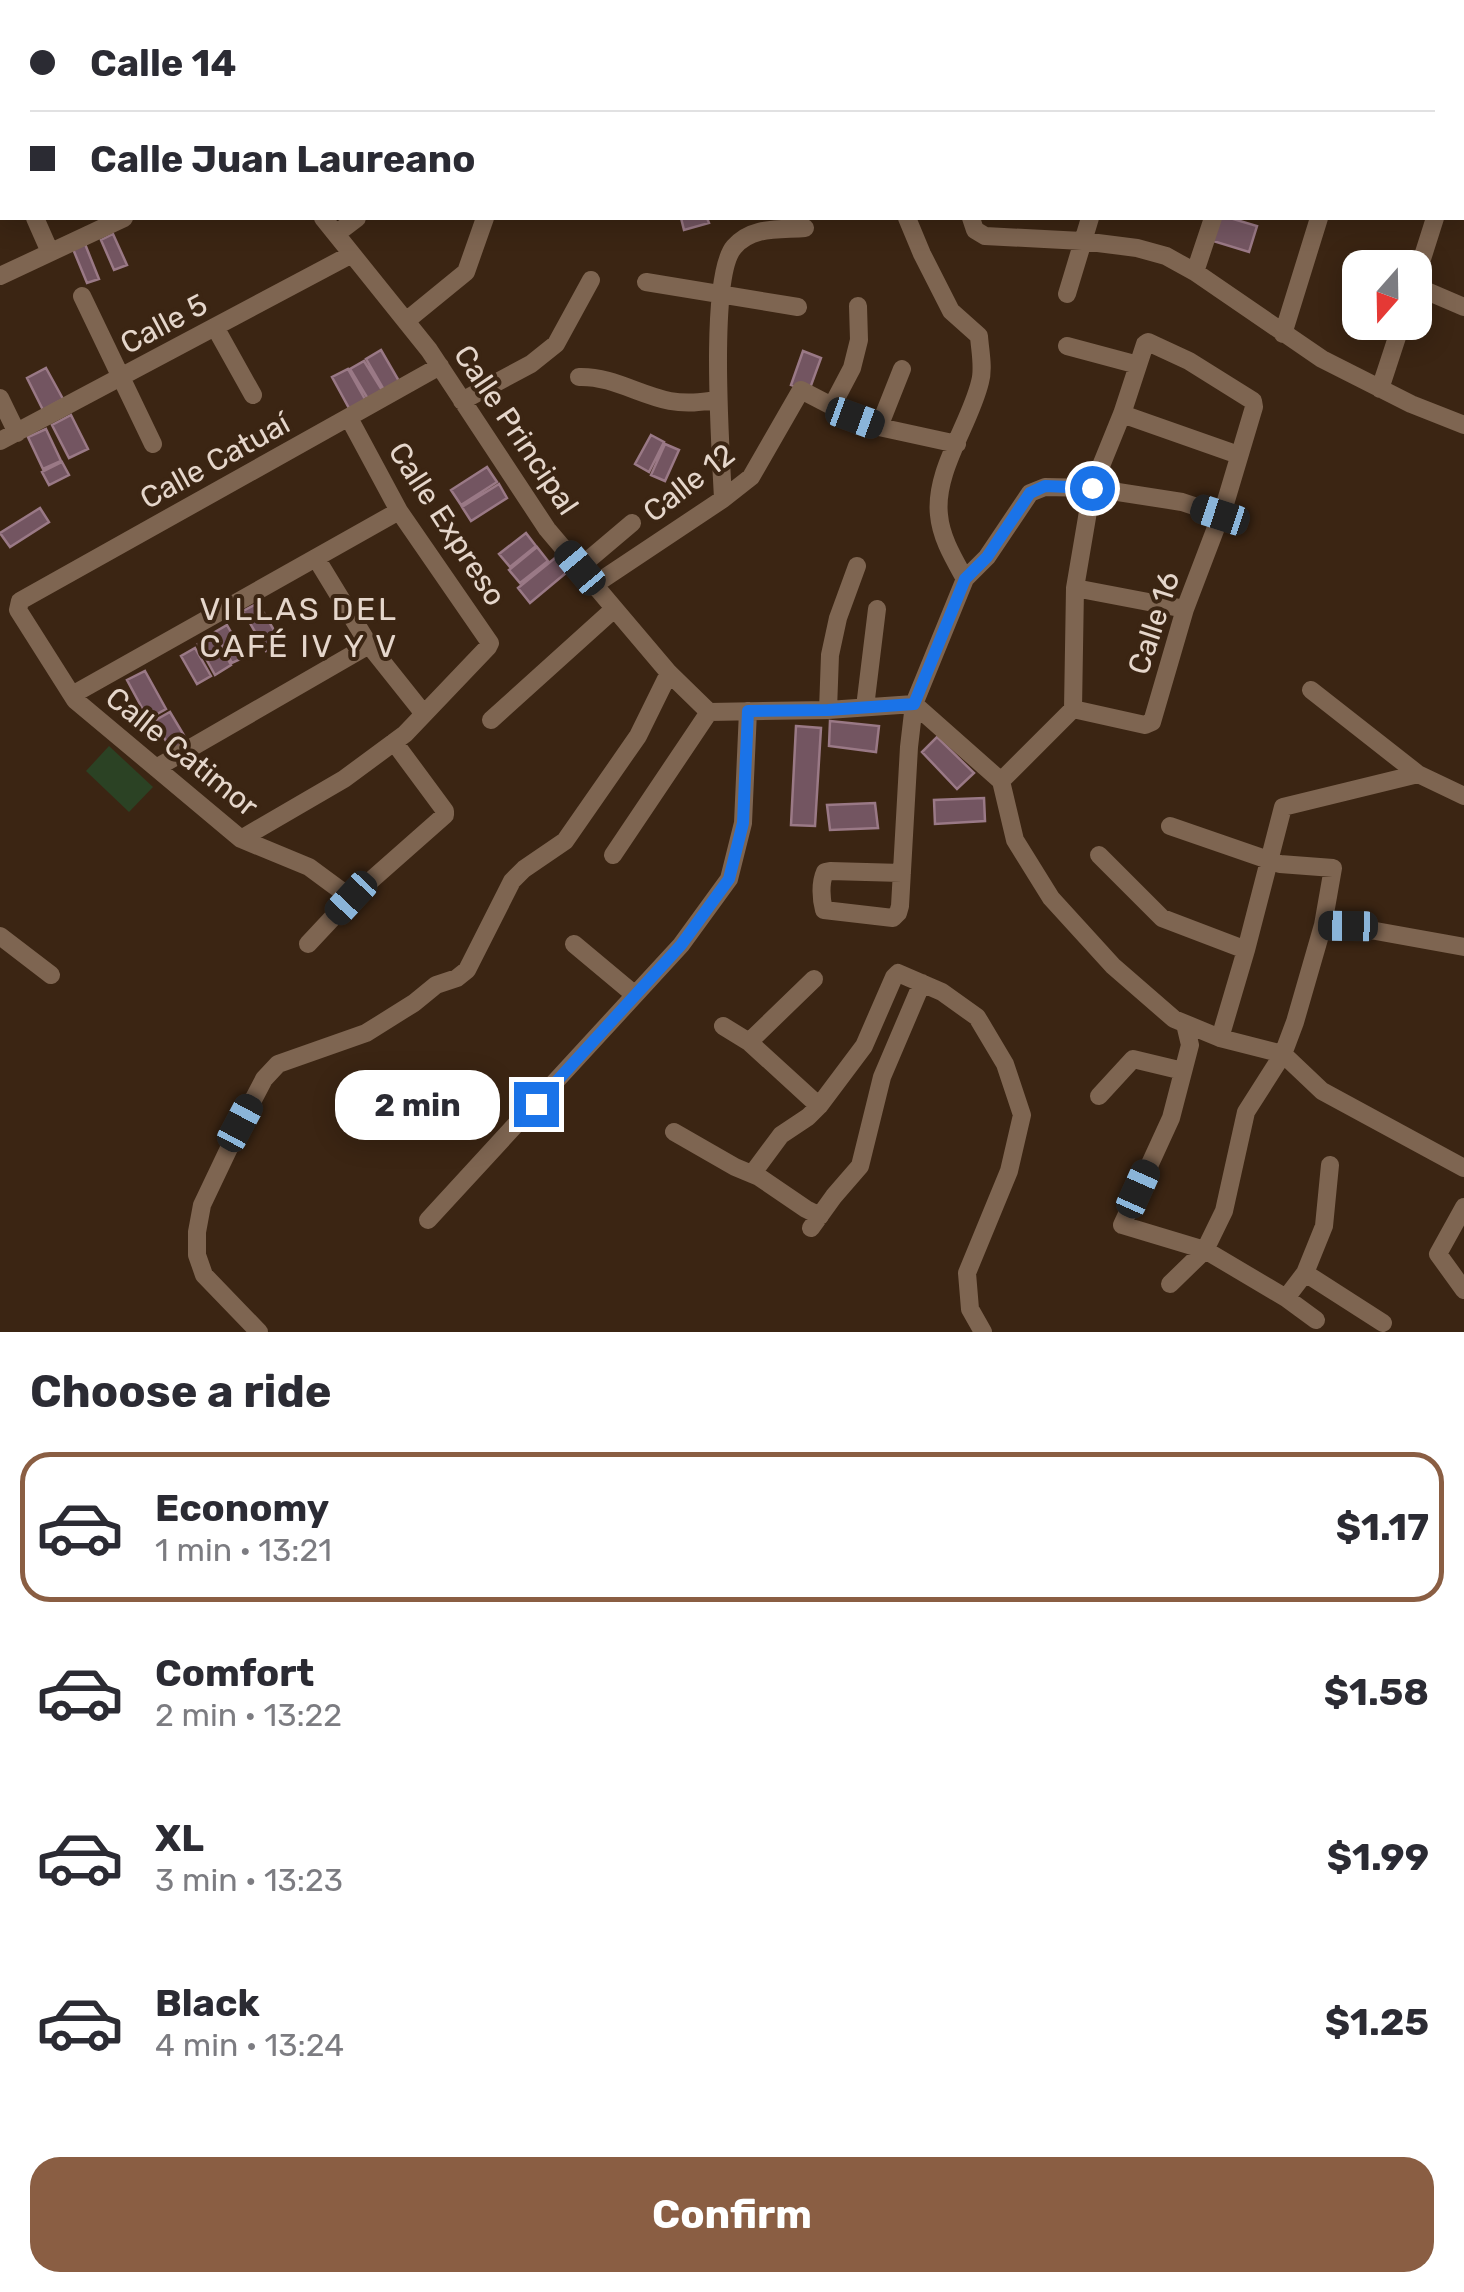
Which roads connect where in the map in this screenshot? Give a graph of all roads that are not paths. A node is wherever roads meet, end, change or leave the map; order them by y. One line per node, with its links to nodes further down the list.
1 (36, 220): 17 (street)
2 (120, 220): 17 (street)
3 (325, 220): 14 (street, Calle Principal)
4 (354, 220): 14 (street)
5 (483, 220): 30 (street)
6 (908, 220): 52 (street)
7 (972, 220): 15 (street)
8 (1089, 220): 15 (street)
9 (1211, 220): 19 (street)
10 (1318, 220): 32 (street)
11 (1434, 220): 16 (street)
12 (756, 224): 13 (street); 24 (street)
13 (805, 228)
14 (336, 234): 18 (street, Calle Principal)
15 (1082, 242): 19 (street); 25 (street)
16 (1425, 250)
17 (50, 252): 20 (street)
18 (352, 254): 30 (street, Calle Principal); 31 (street, Calle 5)
19 (1196, 272): 32 (street)
20 (0, 276)
21 (592, 280): 43 (street)
22 (646, 282): 24 (street)
23 (1432, 291): 29 (street)
24 (720, 293): 28 (street); 44 (street)
25 (1067, 294)
26 (82, 296): 38 (street)
27 (858, 306): 45 (street)
28 (798, 307)
29 (1464, 307)
30 (406, 321): 35 (street, Calle Principal)
31 (215, 327): 38 (street, Calle 5); 41 (street)
32 (1283, 334): 40 (street)
33 (1396, 340): 40 (street)
34 (1067, 346): 36 (street)
35 (440, 366): 43 (street, Calle Principal); 47 (street, Calle Catuaí)
36 (1138, 366): 46 (street); 57 (street, Calle 16)
37 (902, 369): 49 (street)
38 (121, 377): 50 (street, Calle 5); 51 (street)
39 (578, 377): 44 (street)
40 (1380, 389): 48 (street)
41 (254, 395)
42 (0, 398): 50 (street)
43 (462, 400): 61 (street, Calle Principal)
44 (718, 400): 55 (street)
45 (832, 406): 49 (street, Calle 12); 55 (street, Calle 12)
46 (1122, 414): 53 (street); 54 (street)
47 (350, 418): 56 (street, Calle Expreso); 65 (street, Calle Catuaí)
48 (1464, 425)
49 (879, 427): 52 (street, Calle 12)
50 (8, 437)
51 (153, 444)
52 (956, 444): 62 (street)
53 (1230, 452)
54 (1092, 488): 57 (street); 62 (street); 64 (street)
55 (723, 499): 63 (street, Calle 12)
56 (400, 511): 59 (street); 79 (street, Calle Expreso)
57 (1220, 515): 68 (street, Calle 16)
58 (632, 523): 61 (street)
59 (316, 558): 69 (street); 72 (street)
60 (857, 566): 76 (street)
61 (580, 568): 63 (street, Calle Principal)
62 (965, 579): 73 (street)
63 (594, 585): 66 (street, Calle Principal)
64 (1076, 588): 68 (street); 75 (street)
65 (18, 605): 72 (street, Calle Catimor)
66 (614, 608): 70 (street, Calle Principal); 80 (street)
67 (877, 609): 74 (street)
68 (1185, 609): 75 (street, Calle 16)
69 (369, 646): 79 (street); 82 (street)
70 (670, 673): 78 (street, Calle Principal); 124 (street)
71 (1311, 690): 83 (street)
72 (72, 695): 82 (street, Calle Catimor)
73 (914, 704): 74 (street); 84 (street); 91 (street)
74 (865, 707): 76 (street)
75 (1073, 709): 84 (street)
76 (828, 710): 77 (street)
77 (748, 711): 78 (street); 102 (street)
78 (709, 712): 88 (street)
79 (424, 714): 81 (street, Calle Expreso)
80 (492, 720)
81 (394, 742): 87 (street, Calle Expreso); 92 (street)
82 (156, 768): 87 (street, Calle Catimor)
83 (1418, 774): 85 (street); 90 (street)
84 (1001, 781): 103 (street)
85 (1464, 796)
86 (1170, 826): 90 (street)
87 (241, 839): 92 (street, Calle Catimor)
88 (613, 855)
89 (1100, 855): 98 (street)
90 (1268, 858): 93 (street); 98 (street)
91 (902, 873): 91 (street)
92 (351, 898): 95 (street)
93 (1323, 926): 97 (street); 107 (street)
94 (0, 936): 99 (street)
95 (308, 944)
96 (574, 944): 102 (street)
97 (1464, 947)
98 (1246, 950): 105 (street)
99 (52, 975)
100 (814, 979): 106 (street)
101 (922, 983): 110 (street); 114 (street); 125 (street)
102 (635, 995): 116 (street)
103 (1185, 1024): 105 (street); 108 (street)
104 (723, 1026): 106 (street)
105 (1220, 1038): 107 (street)
106 (749, 1042): 110 (street)
107 (1283, 1054): 113 (street); 117 (street)
108 (1183, 1071): 109 (street); 117 (street)
109 (1099, 1096)
110 (819, 1106): 114 (street)
111 (674, 1132): 114 (street)
112 (1330, 1165): 118 (street)
113 (1464, 1168)
114 (752, 1174)
115 (1464, 1208): 120 (street)
116 (428, 1220)
117 (1204, 1250): 119 (street); 121 (street)
118 (1306, 1272): 121 (street); 123 (street)
119 (1170, 1284)
120 (1464, 1290)
121 (1286, 1298): 122 (street)
122 (1316, 1320)
123 (1384, 1323)
124 (259, 1332)
125 (983, 1332)

